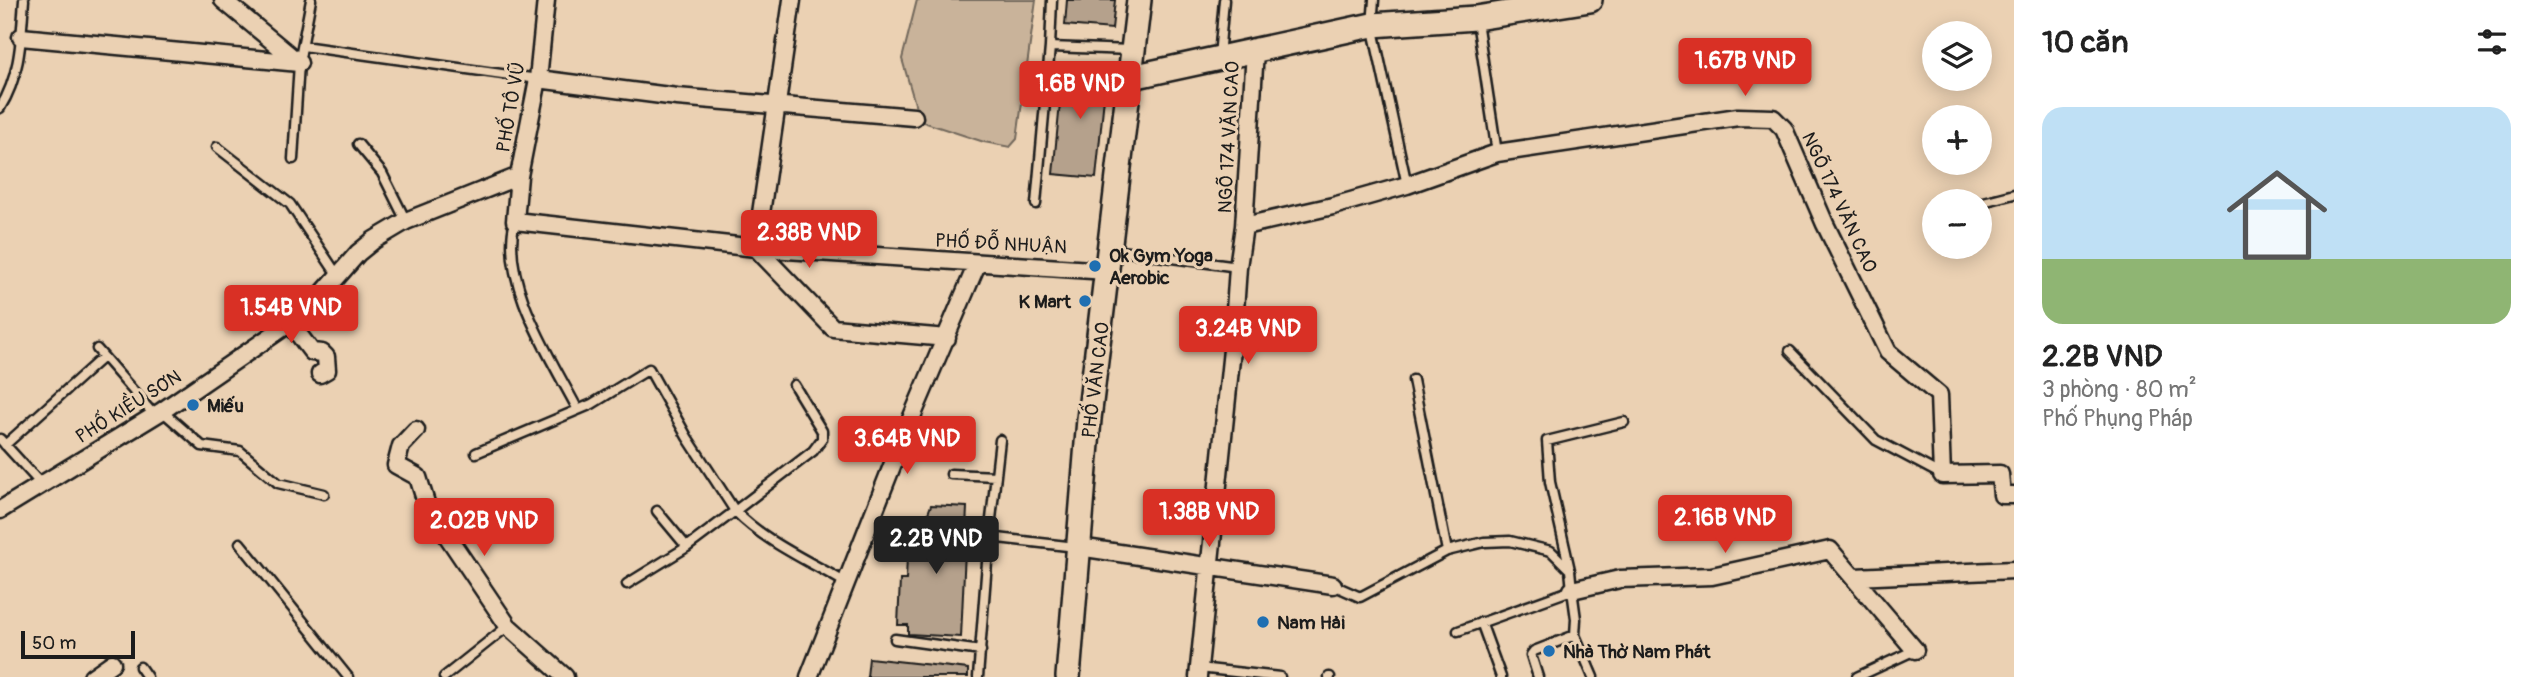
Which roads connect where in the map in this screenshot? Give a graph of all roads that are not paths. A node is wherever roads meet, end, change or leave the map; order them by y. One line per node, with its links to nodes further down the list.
1 (24, 0): 13 (lane)
2 (223, 0): 19 (street)
3 (311, 0): 14 (lane)
4 (546, 0): 21 (street, PHỐ TÔ VŨ)
5 (792, 0): 22 (street)
6 (1052, 0): 15 (lane)
7 (1139, 0): 16 (street, PHỐ VĂN CAO)
8 (1224, 0): 18 (lane)
9 (1374, 0): 12 (lane)
10 (1583, 1): 11 (street)
11 (1476, 18): 12 (street); 27 (lane)
12 (1372, 25): 17 (street); 30 (lane)
13 (22, 37): 19 (street); 23 (lane)
14 (303, 46): 19 (lane); 21 (lane)
15 (1050, 47): 16 (lane); 33 (lane)
16 (1134, 50): 20 (street, PHỐ VĂN CAO)
17 (1255, 51): 18 (street); 36 (street, NGÕ 174 VĂN CAO)
18 (1219, 60): 20 (street)
19 (299, 62): 28 (lane)
20 (1132, 77): 38 (street, PHỐ VĂN CAO)
21 (538, 79): 22 (street); 29 (street, PHỐ TÔ VŨ)
22 (777, 107): 24 (street); 37 (street)
23 (0, 108)
24 (914, 117)
25 (358, 144): 34 (lane)
26 (217, 147): 41 (lane)
27 (1497, 153): 30 (street, NGÕ 174 VĂN CAO); 56 (street, NGÕ 174 VĂN CAO)
28 (293, 159)
29 (519, 176): 34 (street, PHỐ KIỀU SƠN); 35 (street, PHỐ TÔ VŨ)
30 (1407, 185): 36 (street, NGÕ 174 VĂN CAO)
31 (2014, 194): 32 (lane)
32 (1992, 200)
33 (1036, 204)
34 (406, 221): 41 (street, PHỐ KIỀU SƠN)
35 (515, 221): 37 (street, PHỐ ĐỖ NHUẬN); 48 (lane)
36 (1244, 226): 40 (street, NGÕ 174 VĂN CAO)
37 (756, 248): 39 (street, PHỐ ĐỖ NHUẬN); 43 (street)
38 (1109, 261): 39 (street, PHỐ ĐỖ NHUẬN); 40 (lane); 67 (street, PHỐ VĂN CAO)
39 (977, 264): 43 (street)
40 (1238, 267): 69 (street, NGÕ 174 VĂN CAO)
41 (338, 276): 42 (street, PHỐ KIỀU SƠN)
42 (290, 323): 45 (street); 49 (street, PHỐ KIỀU SƠN)
43 (947, 338): 73 (street)
44 (1790, 351): 56 (lane)
45 (320, 374)
46 (1413, 380): 68 (lane)
47 (794, 385): 63 (lane)
48 (578, 410): 54 (lane); 63 (lane)
49 (159, 413): 53 (lane); 58 (street, PHỐ KIỀU SƠN); 59 (lane)
50 (1624, 422): 70 (lane)
51 (416, 430): 78 (street)
52 (1000, 440): 57 (lane)
53 (3, 442): 58 (lane)
54 (476, 453)
55 (951, 474): 57 (lane)
56 (1942, 475): 60 (street)
57 (996, 476): 64 (lane)
58 (42, 485): 61 (street, PHỐ KIỀU SƠN)
59 (324, 494)
60 (2014, 495)
61 (0, 510)
62 (657, 511): 66 (lane)
63 (735, 511): 66 (lane); 73 (lane)
64 (989, 537): 67 (lane); 83 (lane)
65 (240, 543): 89 (lane)
66 (687, 547): 74 (lane)
67 (1079, 547): 69 (street); 94 (street, PHỐ VĂN CAO)
68 (1447, 551): 70 (lane); 75 (lane)
69 (1209, 568): 75 (street); 86 (street, NGÕ 174 VĂN CAO)
70 (1570, 570): 76 (lane)
71 (2014, 570): 72 (street)
72 (1854, 577): 76 (street); 82 (street)
73 (846, 583): 92 (street)
74 (627, 584)
75 (1333, 585)
76 (1572, 590): 77 (lane); 80 (lane)
77 (1481, 622): 79 (lane); 96 (lane)
78 (508, 626): 90 (lane); 91 (street)
79 (1458, 631)
80 (1575, 635): 97 (lane); 98 (lane)
81 (895, 639): 83 (lane)
82 (1915, 650): 99 (lane)
83 (981, 651): 93 (lane)
84 (112, 663): 87 (street)
85 (140, 667): 88 (lane)
86 (1198, 672): 95 (lane)
87 (92, 677)
88 (147, 677)
89 (348, 677)
90 (444, 677)
91 (565, 677)
92 (809, 677)
93 (978, 677)
94 (1068, 677)
95 (1280, 677)
96 (1501, 677)
97 (1538, 677)
98 (1593, 677)
99 (1857, 677)

